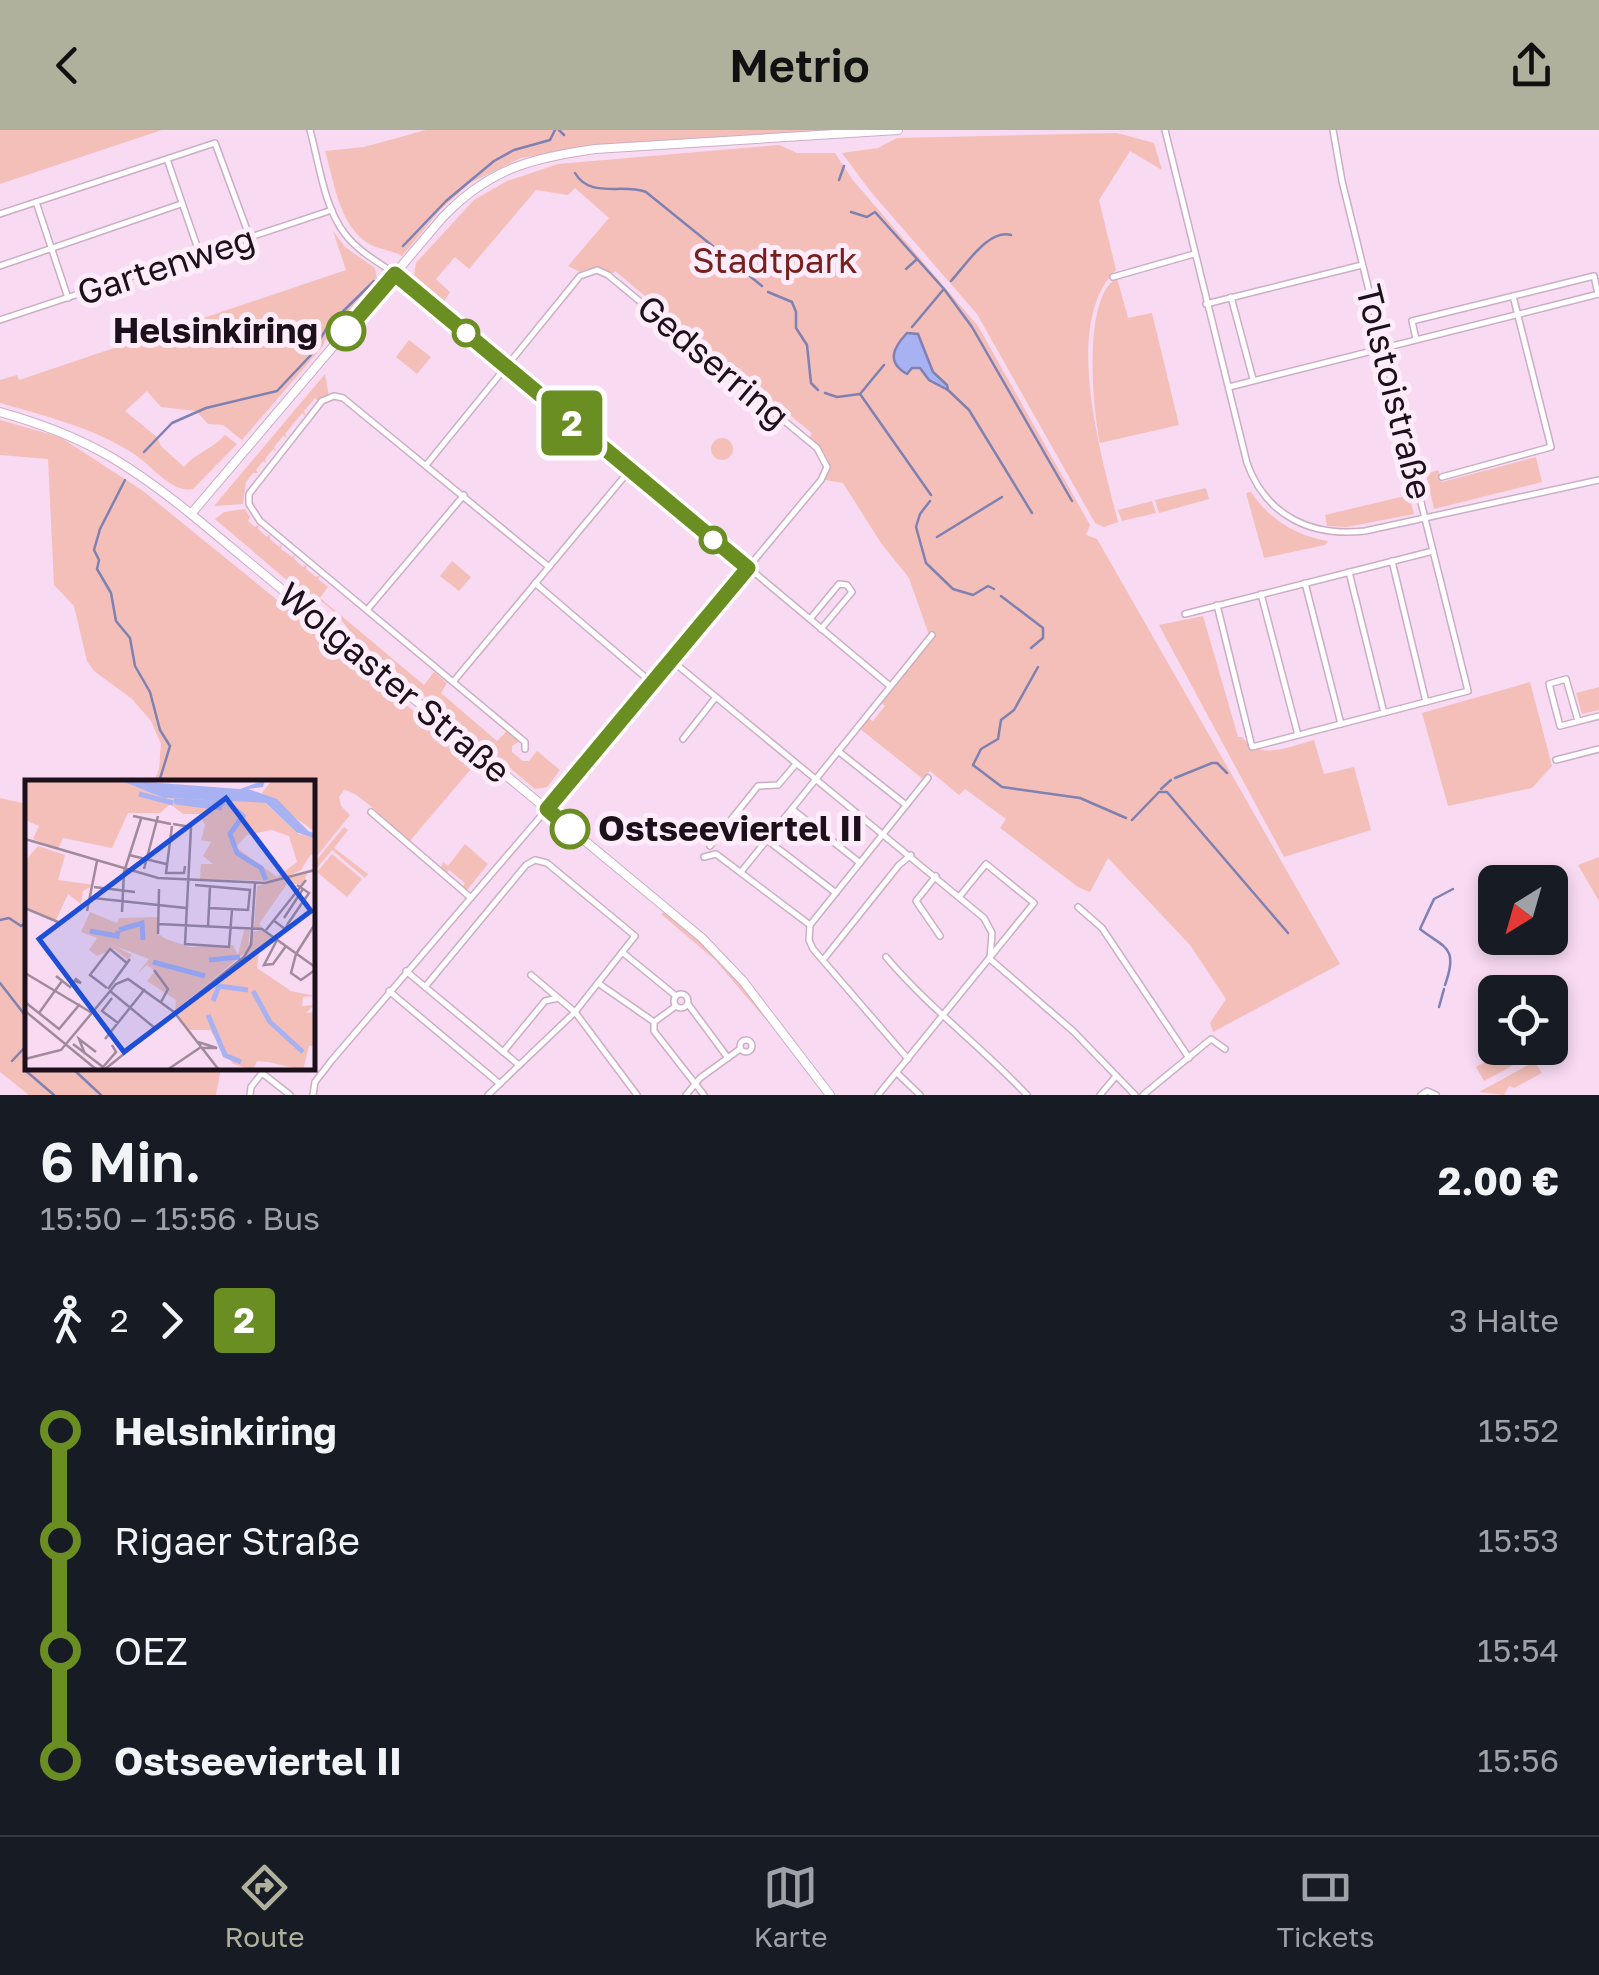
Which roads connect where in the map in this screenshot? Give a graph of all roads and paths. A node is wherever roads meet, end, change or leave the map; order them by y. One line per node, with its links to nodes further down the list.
1 (310, 130): 8 (street)
2 (898, 130): 16 (main road)
3 (1165, 130): 12 (street)
4 (1333, 130): 14 (street, Tolstoistraße)
5 (167, 158): 6 (street); 7 (street); 10 (street)
6 (36, 202): 9 (street); 11 (street)
7 (181, 204): 11 (street); 13 (street)
8 (332, 210): 10 (street, Gartenweg); 16 (street)
9 (0, 214)
10 (250, 238): 13 (street, Gartenweg)
11 (51, 248): 15 (street); 21 (street)
12 (1194, 254): 17 (street); 22 (street)
13 (200, 255): 21 (street, Gartenweg)
14 (1362, 265): 20 (street, Tolstoistraße); 26 (street, Tolstoistraße)
15 (0, 266)
16 (395, 274): 27 (street); 36 (main road)
17 (1113, 277)
18 (1599, 294): 19 (street); 23 (street)
19 (1513, 296): 23 (street); 25 (street)
20 (1230, 297): 22 (street, Tolstoistraße); 28 (street)
21 (68, 298): 24 (street, Gartenweg)
22 (1206, 304): 29 (street)
23 (1517, 314): 25 (street); 33 (street)
24 (0, 320)
25 (1416, 339): 26 (street)
26 (1383, 347): 28 (street); 37 (street, Tolstoistraße)
27 (505, 368): 31 (street); 32 (street); 41 (street, Gedserring)
28 (1253, 379): 29 (street)
29 (1228, 387): 37 (street)
30 (0, 412): 36 (main road, Wolgaster Straße)
31 (427, 464): 35 (street); 47 (street)
32 (629, 470): 40 (street); 41 (street)
33 (1442, 477)
34 (1599, 480): 37 (street)
35 (464, 494): 40 (street); 47 (street)
36 (191, 514): 73 (main road, Wolgaster Straße)
37 (1426, 519): 38 (street, Tolstoistraße)
38 (1433, 551): 39 (street); 57 (street, Tolstoistraße)
39 (1392, 561): 42 (street); 57 (street)
40 (549, 566): 44 (street)
41 (748, 568): 49 (street); 52 (street)
42 (1349, 572): 43 (street); 58 (street)
43 (1305, 583): 45 (street); 61 (street)
44 (535, 584): 53 (street); 54 (street)
45 (1261, 594): 46 (street); 62 (street)
46 (1217, 605): 48 (street); 62 (street)
47 (367, 610): 53 (street)
48 (1185, 614)
49 (810, 619): 50 (street); 50 (street)
50 (822, 629): 55 (street)
51 (932, 635): 55 (street)
52 (672, 660): 54 (street); 56 (street)
53 (453, 682): 64 (street)
54 (652, 683): 73 (street)
55 (890, 686): 66 (street)
56 (716, 697): 63 (street); 68 (street)
57 (1426, 702): 58 (street)
58 (1384, 713): 61 (street)
59 (1599, 716): 60 (street)
60 (1578, 721): 60 (street)
61 (1341, 724): 62 (street)
62 (1298, 735)
63 (682, 739)
64 (525, 749)
65 (1599, 750): 67 (street)
66 (838, 751): 70 (street); 71 (street)
67 (1556, 760)
68 (796, 764): 70 (street); 77 (street)
69 (928, 778): 71 (street)
70 (814, 779): 72 (street); 75 (street)
71 (906, 805): 75 (street)
72 (791, 808): 76 (street); 80 (street)
73 (547, 809): 84 (street); 123 (main road, Wolgaster Straße)
74 (370, 812): 84 (street)
75 (884, 833): 78 (street); 80 (street)
76 (766, 840): 81 (street); 83 (street)
77 (710, 846)
78 (912, 854): 82 (street); 92 (street)
79 (704, 857): 81 (street)
80 (860, 862): 83 (street)
81 (740, 872): 87 (street)
82 (936, 876): 85 (street); 88 (street)
83 (836, 893): 87 (street)
84 (470, 897): 93 (street)
85 (960, 897): 91 (street); 91 (street)
86 (1078, 907): 109 (street)
87 (810, 925): 92 (street)
88 (940, 936)
89 (622, 952): 95 (street); 96 (street); 98 (street)
90 (886, 957): 103 (street)
91 (990, 959): 103 (street); 113 (street)
92 (823, 960): 110 (street)
93 (406, 971): 96 (street); 97 (street)
94 (530, 975): 99 (street)
95 (598, 983): 102 (street); 104 (street)
96 (425, 987): 107 (street)
97 (390, 991): 114 (street); 118 (street)
98 (676, 996): 100 (street); 101 (street)
99 (558, 998): 102 (street); 107 (street)
100 (688, 1004): 101 (street); 108 (street)
101 (676, 1006): 104 (street)
102 (575, 1012): 111 (street); 120 (street)
103 (943, 1016): 110 (street); 126 (street)
104 (654, 1022): 115 (street)
105 (740, 1049): 108 (street)
106 (1225, 1049): 109 (street)
107 (503, 1052): 111 (street)
108 (728, 1058): 115 (street)
109 (1189, 1058): 129 (street)
110 (908, 1059): 112 (street)
111 (519, 1065): 114 (street)
112 (897, 1072): 124 (street); 125 (street)
113 (1116, 1076): 127 (street); 128 (street)
114 (500, 1084): 119 (street)
115 (696, 1085): 121 (street); 122 (street)
116 (250, 1095): 117 (street)
117 (290, 1095)
118 (312, 1095)
119 (488, 1095)
120 (637, 1095)
121 (686, 1095)
122 (704, 1095)
123 (830, 1095)
124 (878, 1095)
125 (920, 1095)
126 (1027, 1095)
127 (1100, 1095)
128 (1135, 1095)
129 (1144, 1095)
130 (1420, 1095): 131 (street)
131 (1436, 1095)

